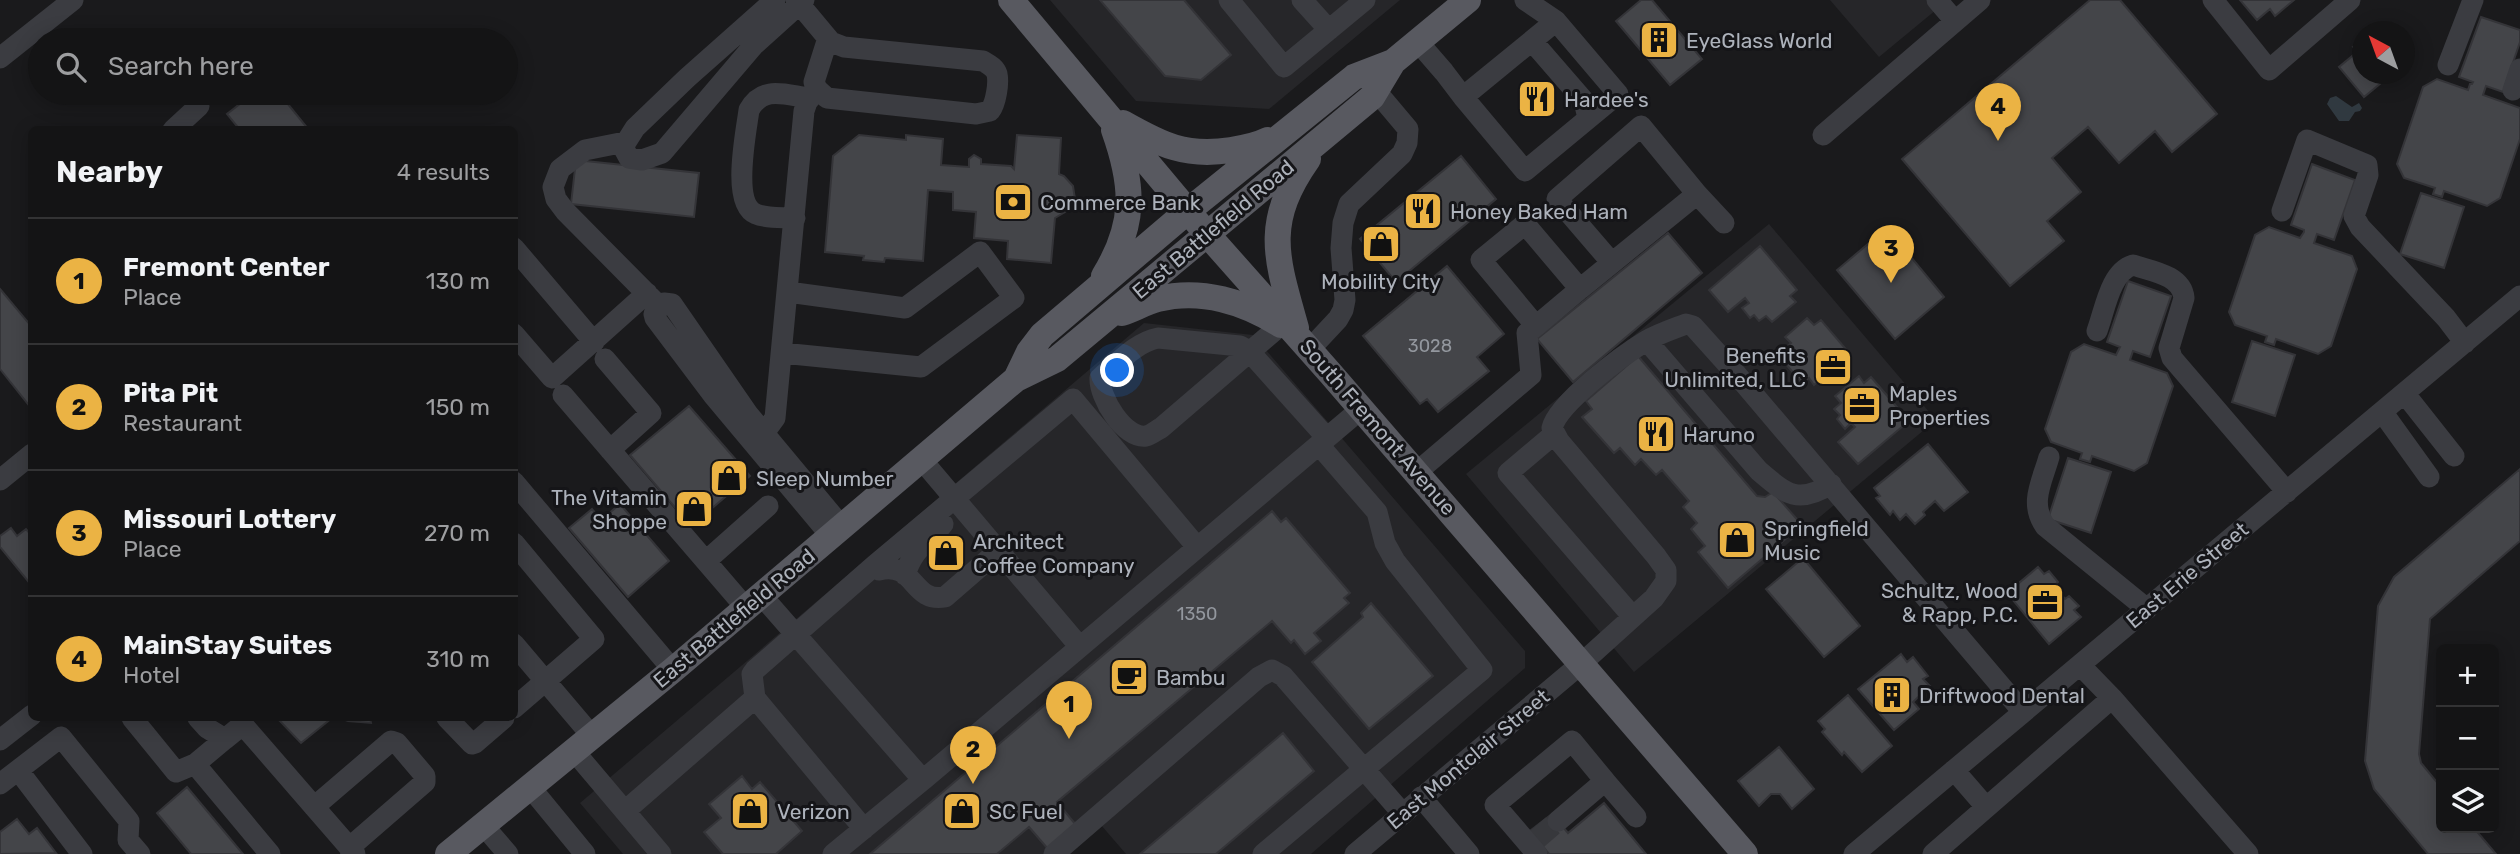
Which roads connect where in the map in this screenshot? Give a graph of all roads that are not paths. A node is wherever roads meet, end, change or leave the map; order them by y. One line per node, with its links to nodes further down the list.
1 (73, 0): 17 (street)
2 (775, 0): 38 (street)
3 (1012, 0): 32 (main road, South Fremont Avenue)
4 (1229, 0): 18 (street)
5 (1302, 0): 18 (street)
6 (1365, 0): 18 (street)
7 (1525, 0): 15 (street)
8 (1937, 0): 16 (street)
9 (1980, 0): 16 (street)
10 (2213, 0): 11 (street)
11 (2350, 0)
12 (2473, 0): 25 (street)
13 (799, 1): 20 (street); 38 (street)
14 (1457, 3): 22 (main road, East Battlefield Road)
15 (1556, 21): 21 (street); 33 (street)
16 (1955, 21): 36 (street)
17 (38, 28)
18 (1329, 30)
19 (28, 36): 23 (street)
20 (828, 38): 29 (street); 29 (street)
21 (1532, 41): 30 (street); 33 (street)
22 (1418, 42): 24 (main road, East Battlefield Road); 30 (street)
23 (0, 58)
24 (1393, 62): 28 (main road, East Battlefield Road); 35 (main road, East Battlefield Road)
25 (2448, 65)
26 (2520, 69): 27 (street)
27 (2513, 90)
28 (1376, 92): 37 (main road, East Battlefield Road); 55 (street)
29 (813, 93): 42 (street); 42 (street)
30 (1463, 97): 33 (street)
31 (199, 106): 34 (street)
32 (1109, 115): 35 (main road); 40 (main road, South Fremont Avenue); 48 (main road)
33 (1588, 118)
34 (177, 126)
35 (1289, 130): 40 (main road, East Battlefield Road)
36 (1823, 135)
37 (1321, 139): 44 (main road, East Battlefield Road); 55 (main road)
38 (625, 142): 51 (street)
39 (1697, 194): 43 (street); 46 (street); 46 (street)
40 (1189, 210): 44 (main road, South Fremont Avenue); 48 (main road, East Battlefield Road)
41 (2282, 211): 58 (street)
42 (795, 218): 49 (street)
43 (1724, 223)
44 (1208, 233): 52 (main road, East Battlefield Road); 55 (main road, South Fremont Avenue)
45 (518, 253): 59 (street)
46 (1612, 263): 47 (street)
47 (1580, 289): 53 (street); 53 (street)
48 (1095, 290): 63 (main road, East Battlefield Road)
49 (788, 292): 61 (street); 61 (street)
50 (2520, 296): 58 (street, East Erie Street)
51 (653, 300): 59 (street); 69 (street); 87 (street)
52 (1104, 320): 55 (main road); 63 (main road, East Battlefield Road)
53 (1536, 326): 79 (street)
54 (2097, 331): 84 (street)
55 (1296, 337): 60 (street); 67 (main road, South Fremont Avenue)
56 (518, 339): 59 (street)
57 (1647, 341): 70 (street); 82 (street); 82 (street)
58 (2465, 343): 64 (street, East Erie Street)
59 (600, 351): 73 (street)
60 (1249, 351): 62 (street); 71 (street); 72 (street)
61 (782, 353): 69 (street)
62 (1100, 378): 66 (street); 71 (street)
63 (1016, 379): 78 (main road, East Battlefield Road)
64 (2405, 394): 68 (street, East Erie Street); 74 (street)
65 (563, 395): 73 (street)
66 (1073, 399): 77 (street); 85 (street)
67 (1362, 409): 72 (street); 79 (main road, South Fremont Avenue)
68 (2383, 413): 80 (street); 84 (street, East Erie Street)
69 (764, 433): 87 (street)
70 (1553, 435): 96 (street, East Montclair Street); 96 (street)
71 (1147, 436): 77 (street)
72 (1323, 441): 88 (street); 116 (street)
73 (610, 450): 91 (street)
74 (2454, 456)
75 (28, 457): 81 (street)
76 (2049, 457): 95 (street)
77 (1122, 458): 88 (street)
78 (921, 459): 85 (street); 87 (main road, East Battlefield Road)
79 (1417, 472): 100 (main road, South Fremont Avenue)
80 (2429, 477)
81 (0, 480)
82 (1831, 484): 107 (street)
83 (518, 487): 102 (street)
84 (2287, 492): 95 (street, East Erie Street)
85 (950, 502): 90 (street); 93 (street); 97 (street)
86 (768, 506): 91 (street)
87 (836, 531): 94 (main road, East Battlefield Road)
88 (1197, 547): 98 (street)
89 (518, 548): 103 (street)
90 (998, 551): 93 (street); 98 (street)
91 (706, 561): 94 (street)
92 (879, 569): 93 (street)
93 (905, 575)
94 (754, 602): 97 (street); 102 (main road, East Battlefield Road)
95 (2147, 609): 101 (street, East Erie Street)
96 (1633, 617): 100 (street, East Montclair Street)
97 (796, 634): 104 (street); 119 (street)
98 (1080, 647): 119 (street)
99 (518, 649): 103 (street)
100 (1581, 663): 122 (street, East Montclair Street); 145 (main road, South Fremont Avenue)
101 (2080, 665): 105 (street); 107 (street, East Erie Street)
102 (673, 670): 114 (main road, East Battlefield Road)
103 (546, 681): 106 (street); 114 (street)
104 (755, 698): 125 (street); 130 (street)
105 (2112, 698): 124 (street); 148 (street)
106 (518, 705)
107 (2022, 712): 117 (street, East Erie Street)
108 (28, 718): 113 (street)
109 (134, 721): 115 (street)
110 (450, 721): 111 (street)
111 (501, 721)
112 (211, 729): 115 (street); 123 (street)
113 (0, 740)
114 (583, 743): 121 (main road, East Battlefield Road); 125 (street)
115 (195, 765): 135 (street)
116 (1364, 769): 126 (street); 141 (street); 142 (street)
117 (1954, 770): 124 (street); 146 (street, East Erie Street)
118 (7, 775): 132 (street); 134 (street)
119 (923, 780): 130 (street)
120 (1605, 781): 127 (street); 128 (street); 131 (street)
121 (530, 787): 129 (main road, East Battlefield Road); 138 (street)
122 (1421, 797): 126 (street, East Montclair Street); 144 (street)
123 (314, 807): 133 (street); 133 (street)
124 (1986, 807): 147 (street)
125 (625, 811): 139 (street)
126 (1403, 814): 143 (street, East Montclair Street)
127 (1636, 817)
128 (1558, 821)
129 (483, 825): 136 (main road, East Battlefield Road); 137 (street)
130 (864, 829): 140 (street)
131 (1530, 848)
132 (127, 849)
133 (352, 851)
134 (82, 854)
135 (270, 854)
136 (448, 854)
137 (508, 854)
138 (585, 854)
139 (661, 854)
140 (833, 854)
141 (1054, 854)
142 (1263, 854)
143 (1355, 854)
144 (1469, 854)
145 (1745, 854)
146 (1854, 854)
147 (1933, 854)
148 (2248, 854)

